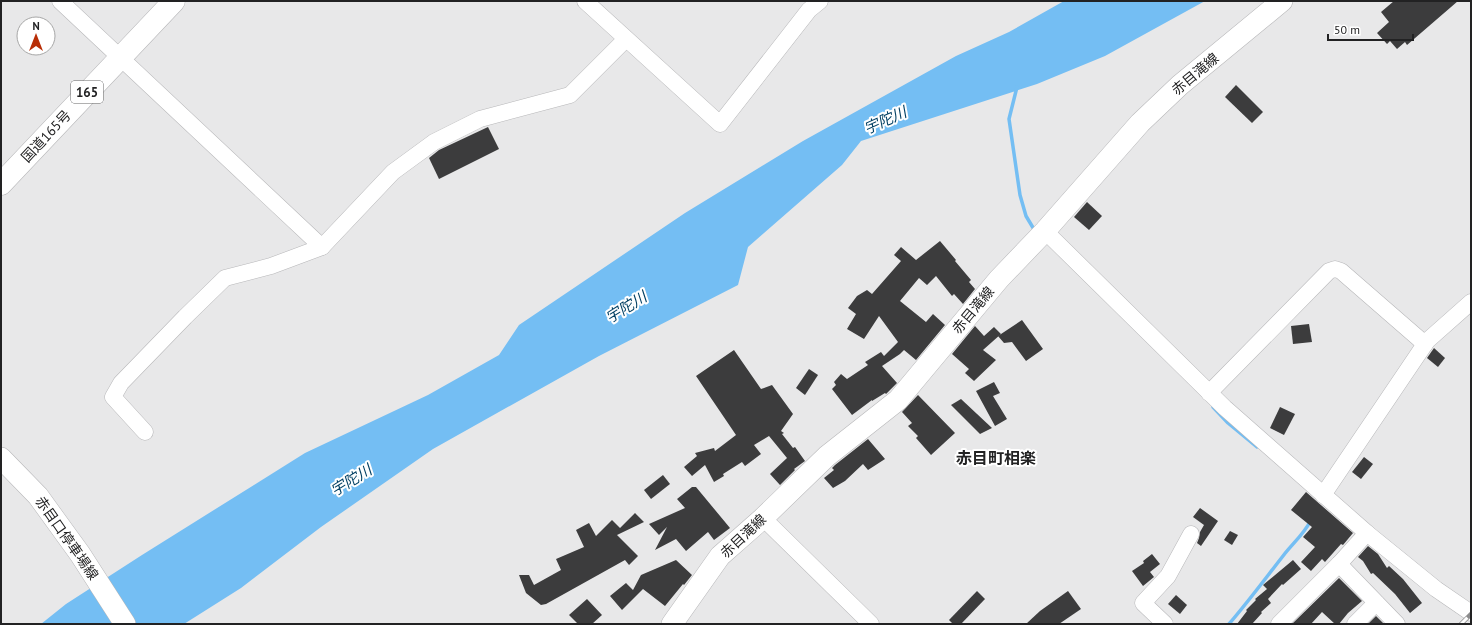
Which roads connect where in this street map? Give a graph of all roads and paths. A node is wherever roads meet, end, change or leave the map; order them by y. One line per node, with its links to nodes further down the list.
1 (60, 1): 7 (street)
2 (174, 1): 7 (highway, 国道165号 / 165)
3 (585, 1): 6 (street)
4 (820, 1): 6 (street)
5 (1282, 1): 9 (main road, 赤目滝線)
6 (626, 39): 10 (street)
7 (120, 57): 8 (highway, 国道165号 / 165); 10 (street)
8 (1, 184)
9 (1040, 235): 13 (street); 17 (main road, 赤目滝線)
10 (322, 247): 14 (street)
11 (1471, 302): 12 (street)
12 (1425, 344): 13 (street); 16 (street)
13 (1209, 393): 16 (street)
14 (146, 432)
15 (1, 458): 23 (main road, 赤目口停車場線)
16 (1323, 495): 18 (street)
17 (763, 518): 24 (main road, 赤目滝線); 25 (street)
18 (1367, 533): 20 (street); 22 (street)
19 (1191, 534): 26 (street)
20 (1339, 564): 21 (street); 27 (street)
21 (1376, 603): 28 (street); 29 (street)
22 (1471, 613)
23 (125, 624)
24 (672, 624)
25 (871, 624)
26 (1165, 624)
27 (1279, 624)
28 (1355, 624)
29 (1397, 624)

